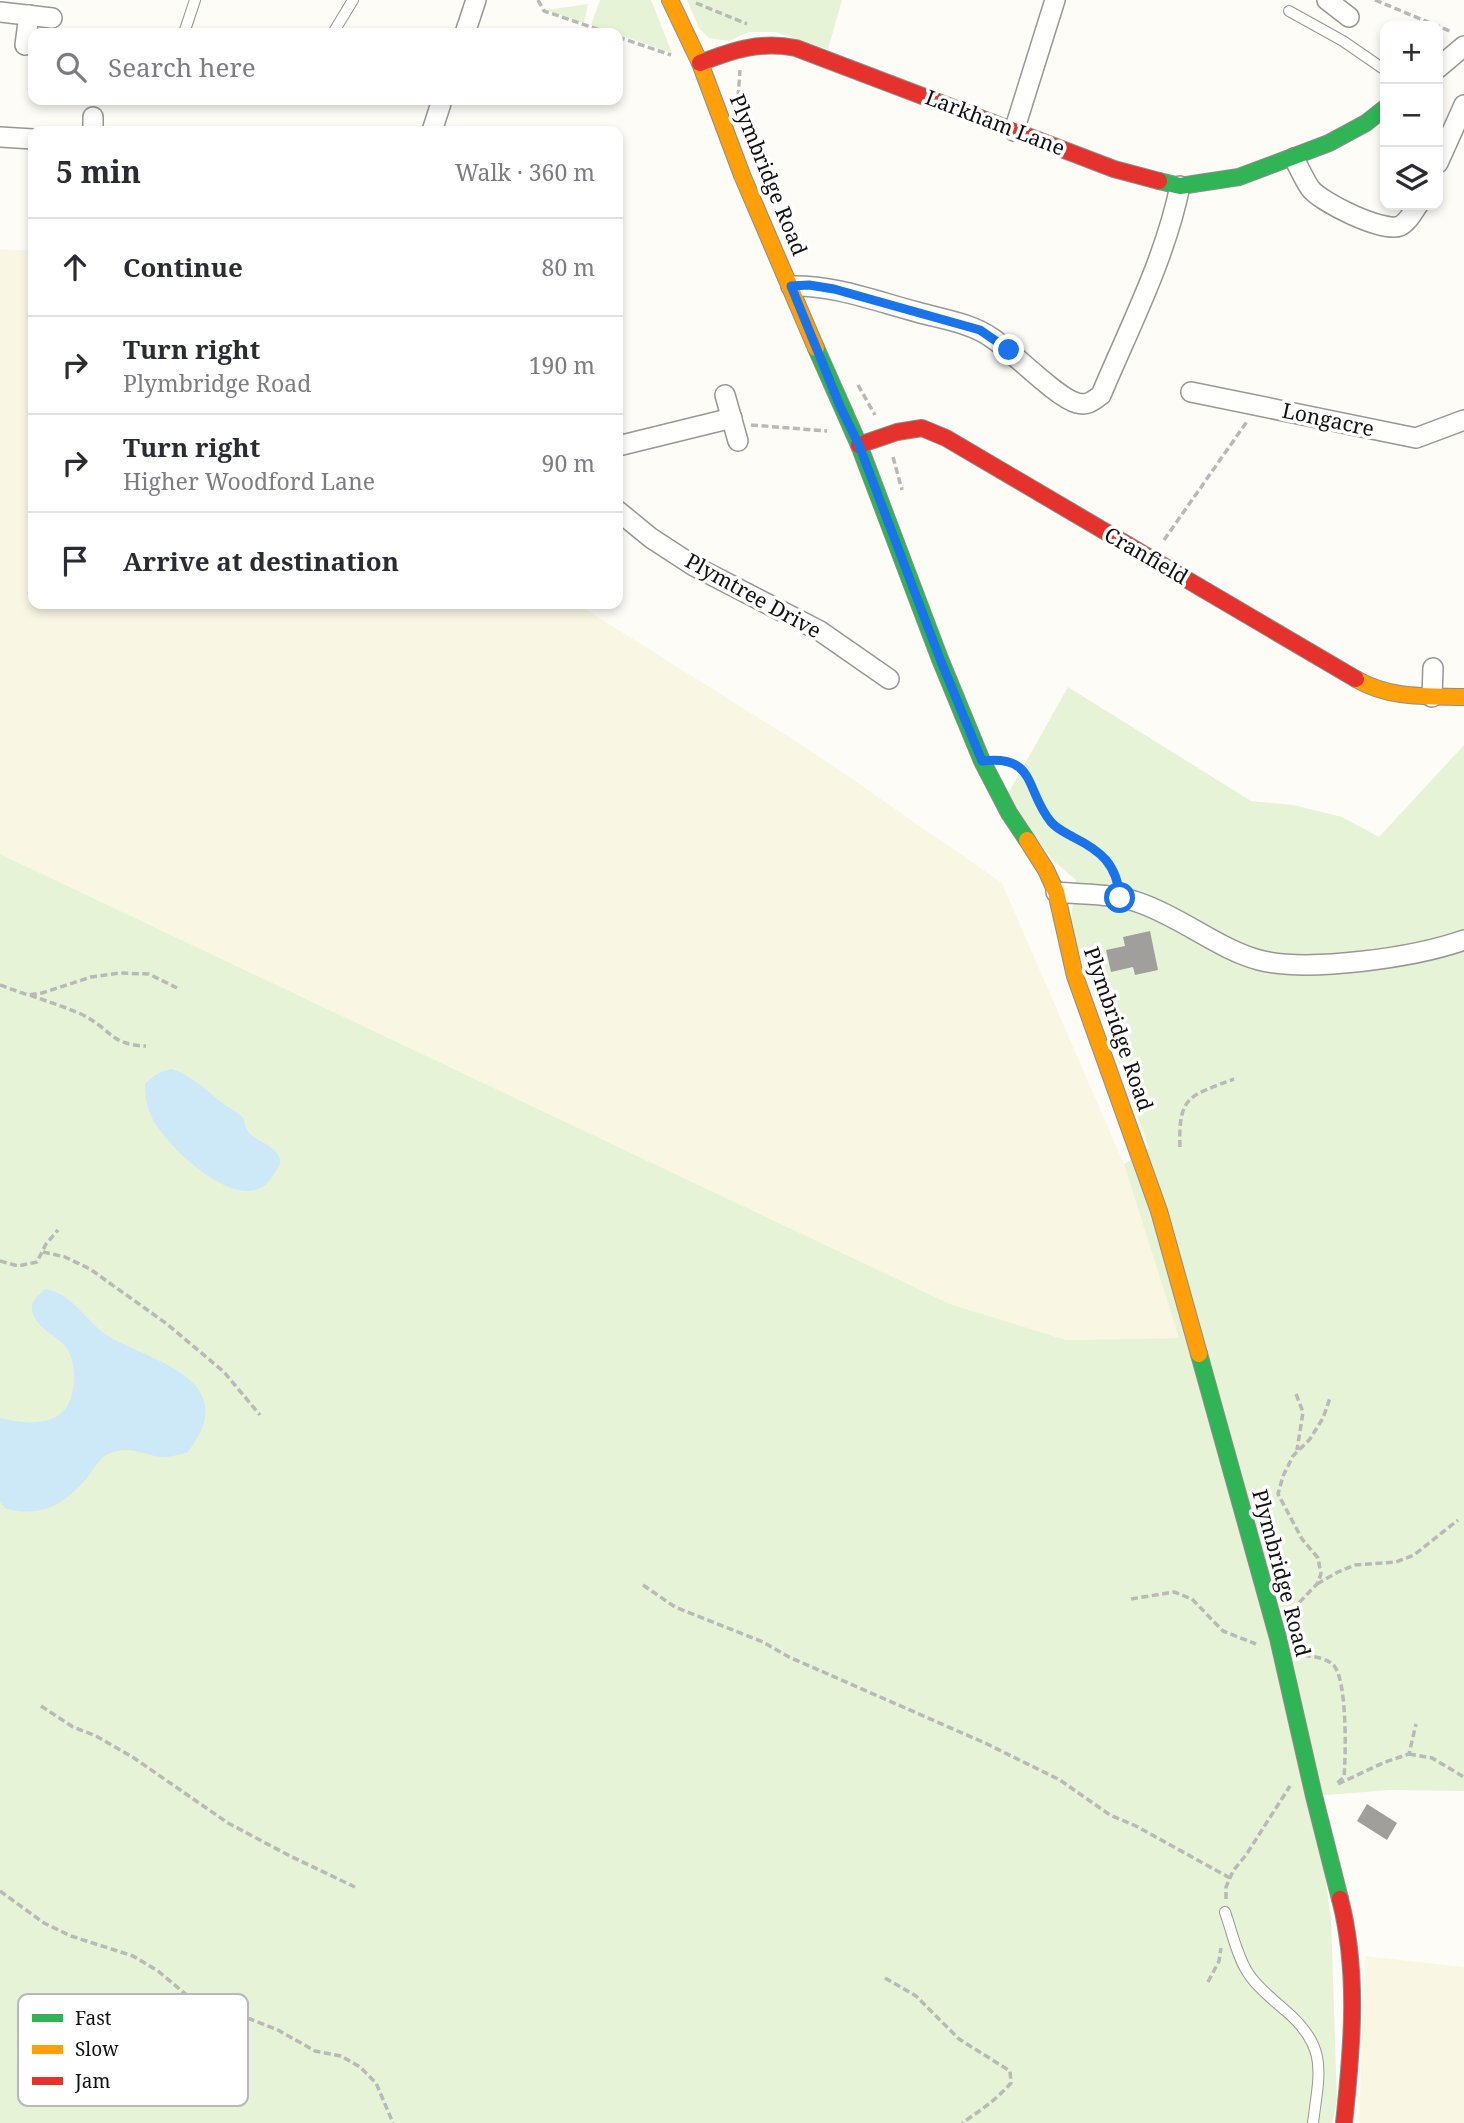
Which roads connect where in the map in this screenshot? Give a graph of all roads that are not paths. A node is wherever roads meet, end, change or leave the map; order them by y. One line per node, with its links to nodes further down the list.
1 (195, 0): 12 (lane)
2 (354, 0): 13 (lane)
3 (476, 0): 14 (street)
4 (670, 0): 17 (street, Plymbridge Road)
5 (1055, 0): 24 (street)
6 (1326, 0): 10 (street)
7 (1289, 11): 19 (lane)
8 (0, 12): 9 (street)
9 (29, 15): 11 (street); 15 (street)
10 (1349, 17)
11 (52, 18)
12 (186, 28)
13 (336, 28)
14 (467, 28)
15 (25, 45)
16 (1464, 46): 18 (street)
17 (699, 60): 24 (street, Larkham Lane); 31 (street, Plymbridge Road)
18 (1443, 64)
19 (1380, 67)
20 (440, 105): 23 (street)
21 (1464, 105): 27 (street)
22 (1380, 112): 28 (street, Larkham Lane)
23 (434, 126)
24 (1014, 131): 29 (street, Larkham Lane)
25 (0, 136): 26 (street)
26 (28, 139)
27 (1443, 152)
28 (1294, 158): 29 (street, Larkham Lane); 30 (street)
29 (1180, 186): 31 (street)
30 (1415, 210)
31 (791, 286): 36 (street, Plymbridge Road)
32 (1191, 392): 35 (street, Longacre)
33 (725, 395): 34 (street)
34 (732, 418): 37 (street); 38 (street)
35 (1464, 421)
36 (856, 439): 42 (street, Cranfield); 44 (street, Plymbridge Road)
37 (738, 441)
38 (623, 445)
39 (623, 515): 41 (street, Plymtree Drive)
40 (1433, 668): 42 (street)
41 (889, 679)
42 (1433, 696): 43 (street, Cranfield)
43 (1464, 697)
44 (1056, 892): 45 (street); 48 (street, Plymbridge Road)
45 (1464, 940)
46 (1225, 1912): 47 (lane)
47 (1313, 2123)
48 (1344, 2123)

